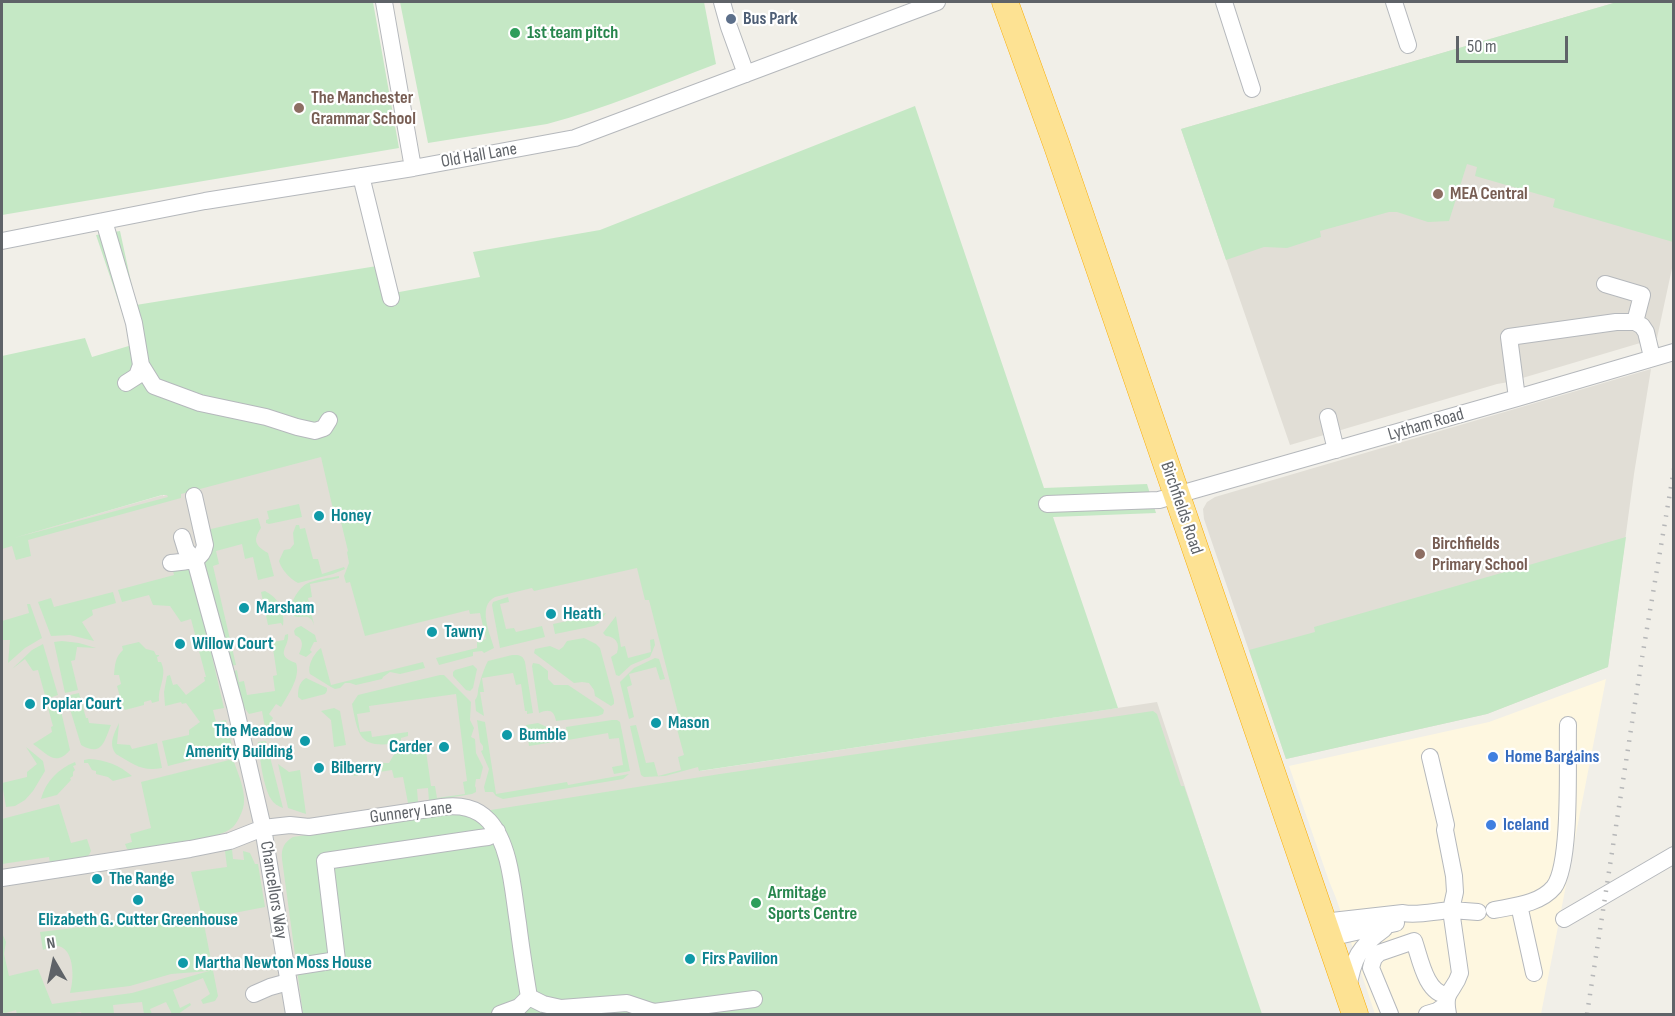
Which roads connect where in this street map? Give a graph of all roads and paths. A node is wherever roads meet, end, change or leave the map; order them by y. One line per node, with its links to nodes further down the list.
1 (384, 2): 10 (street)
2 (722, 2): 8 (street)
3 (938, 2): 8 (street, Old Hall Lane)
4 (1005, 2): 25 (highway, Birchfields Road)
5 (1224, 2): 9 (street)
6 (1394, 2): 7 (street)
7 (1408, 45)
8 (746, 74): 10 (street, Old Hall Lane)
9 (1252, 89)
10 (413, 168): 11 (street, Old Hall Lane)
11 (361, 176): 12 (street, Old Hall Lane); 15 (street)
12 (104, 221): 13 (street, Old Hall Lane); 19 (street)
13 (2, 241)
14 (1605, 284): 16 (street)
15 (391, 298)
16 (1635, 322): 18 (street); 21 (street)
17 (1674, 352): 18 (street, Lytham Road)
18 (1652, 357): 21 (street, Lytham Road)
19 (141, 366): 20 (street); 23 (street)
20 (126, 383)
21 (1517, 399): 24 (street, Lytham Road)
22 (1328, 417): 24 (street)
23 (328, 420)
24 (1336, 450): 25 (street, Lytham Road)
25 (1177, 495): 27 (street, Lytham Road); 42 (highway, Birchfields Road)
26 (194, 496): 29 (street)
27 (1047, 504)
28 (182, 537): 29 (street, Chancellors Way)
29 (195, 560): 30 (street); 33 (street, Chancellors Way)
30 (171, 563)
31 (1568, 725): 37 (street)
32 (1430, 757): 38 (street)
33 (262, 828): 34 (street, Gunnery Lane); 36 (street, Gunnery Lane); 44 (street, Chancellors Way)
34 (496, 831): 44 (street); 46 (street, Gunnery Lane)
35 (1674, 855): 40 (street)
36 (2, 878)
37 (1520, 905): 38 (street); 43 (street)
38 (1451, 910): 39 (street); 49 (street)
39 (1413, 915): 41 (street); 42 (street)
40 (1564, 919)
41 (1390, 925): 42 (street); 48 (street)
42 (1326, 930): 48 (highway, Birchfields Road)
43 (1534, 973)
44 (287, 975): 45 (street); 50 (street, Chancellors Way)
45 (254, 994)
46 (529, 997): 47 (street); 51 (street)
47 (754, 999)
48 (1351, 1003)
49 (1447, 1005): 52 (street); 53 (street)
50 (294, 1014)
51 (500, 1014)
52 (1390, 1014)
53 (1427, 1014)

